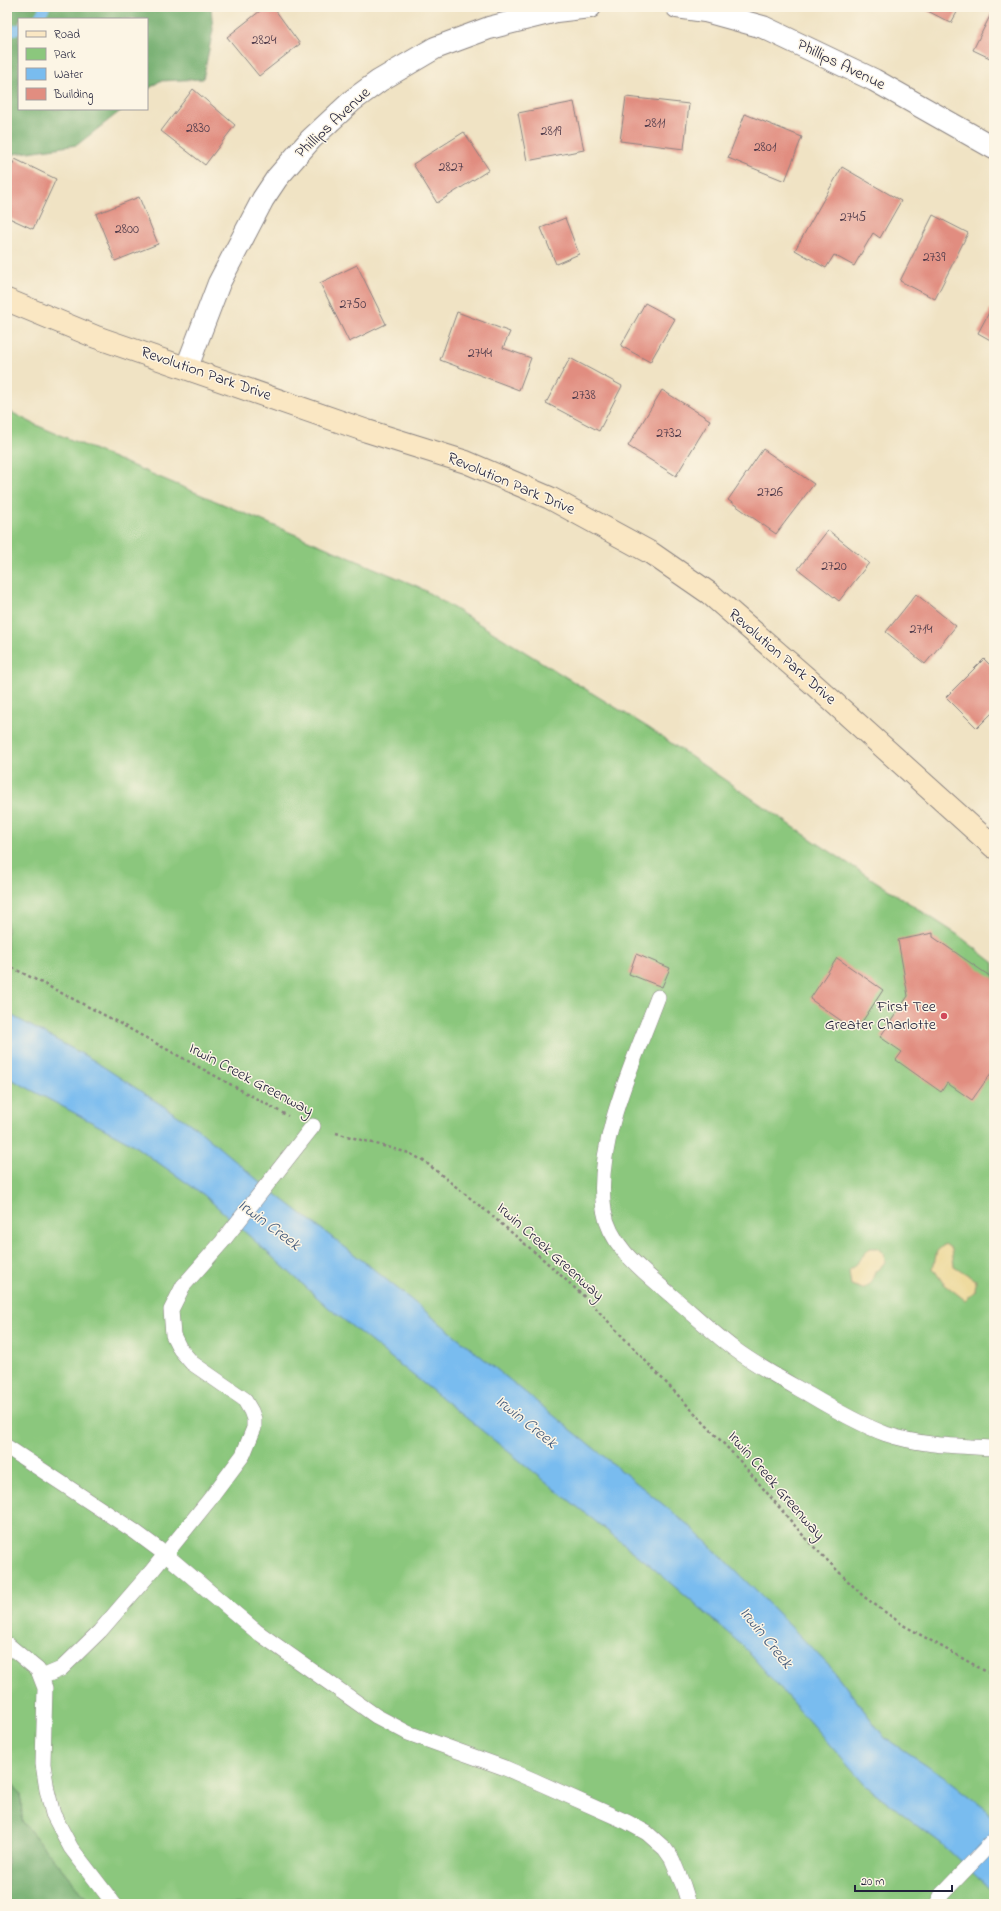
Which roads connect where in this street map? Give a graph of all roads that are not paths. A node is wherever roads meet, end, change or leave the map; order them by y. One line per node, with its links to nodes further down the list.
1 (590, 7): 5 (street, Phillips Avenue)
2 (677, 7): 3 (street, Phillips Avenue)
3 (994, 148)
4 (7, 300): 5 (street, Revolution Park Drive)
5 (187, 367): 6 (street, Revolution Park Drive)
6 (994, 847)
7 (658, 997): 10 (lane)
8 (313, 1126): 11 (lane)
9 (7, 1448): 11 (lane)
10 (994, 1448)
11 (165, 1554): 13 (lane); 16 (lane)
12 (7, 1644): 13 (lane)
13 (42, 1677): 15 (lane)
14 (994, 1840): 17 (lane)
15 (114, 1904)
16 (689, 1904)
17 (937, 1904)

